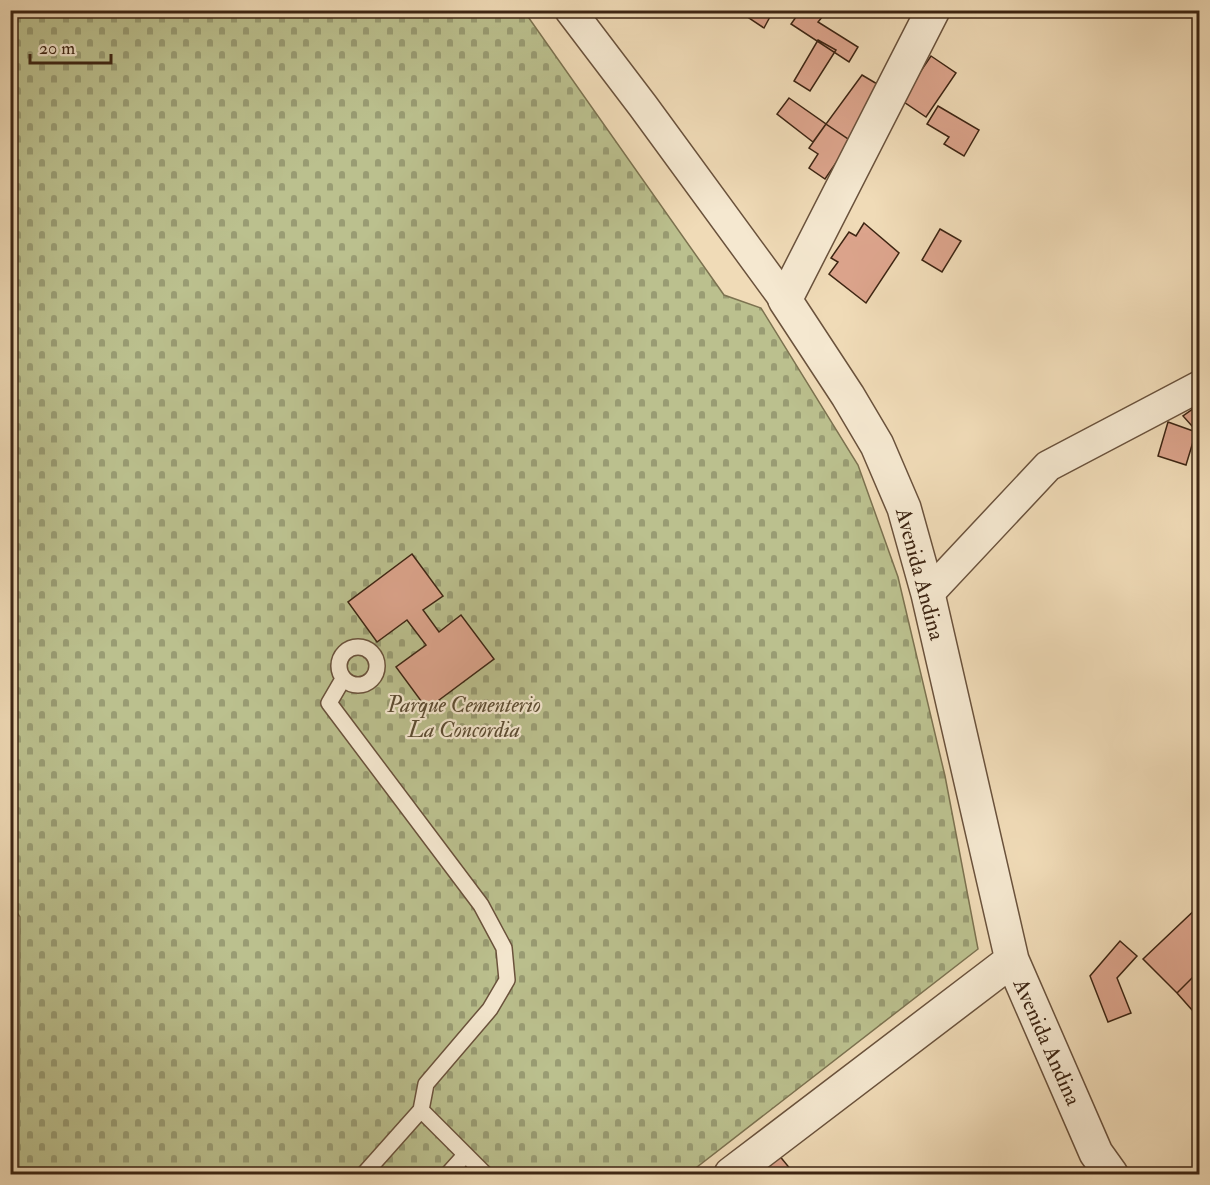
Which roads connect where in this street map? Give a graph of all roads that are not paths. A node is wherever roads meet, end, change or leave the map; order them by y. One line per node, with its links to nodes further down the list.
1 (570, 10): 3 (street)
2 (933, 10): 3 (street)
3 (784, 300): 5 (street, Avenida Andina)
4 (1200, 386): 5 (street)
5 (928, 594): 7 (street, Avenida Andina)
6 (343, 679): 8 (lane)
7 (1012, 960): 13 (street); 14 (street, Avenida Andina)
8 (421, 1110): 9 (lane); 10 (lane)
9 (465, 1155): 11 (lane); 12 (lane)
10 (364, 1174)
11 (448, 1174)
12 (485, 1174)
13 (731, 1174)
14 (1111, 1174)

